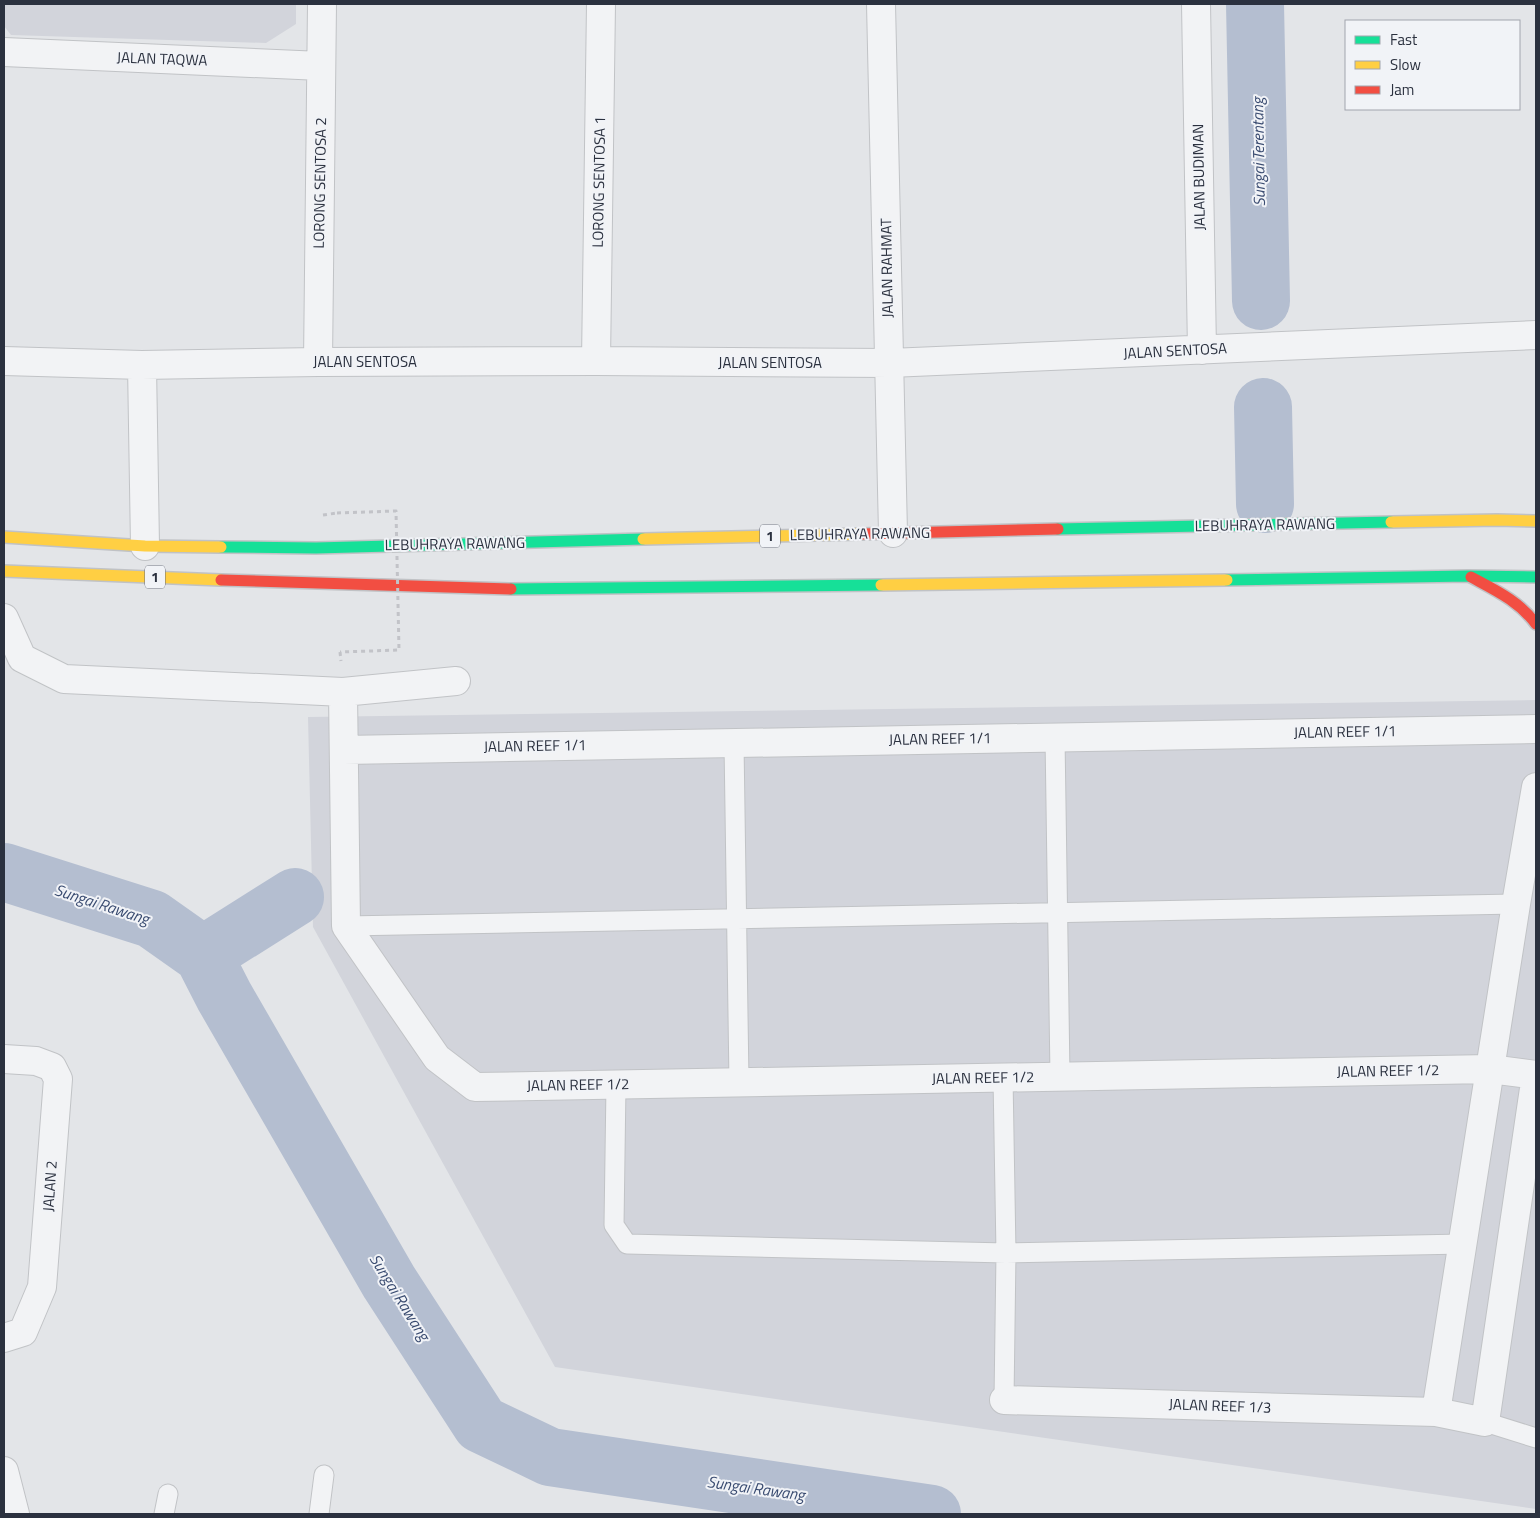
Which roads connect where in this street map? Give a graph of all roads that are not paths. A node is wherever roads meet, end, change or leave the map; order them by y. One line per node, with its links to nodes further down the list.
1 (322, 4): 6 (street, LORONG SENTOSA 2)
2 (601, 4): 10 (street, LORONG SENTOSA 1)
3 (881, 4): 12 (street, JALAN RAHMAT)
4 (1196, 4): 8 (street, JALAN BUDIMAN)
5 (4, 52): 6 (street, JALAN TAQWA)
6 (321, 66): 11 (street, LORONG SENTOSA 2)
7 (1536, 335): 8 (street, JALAN SENTOSA)
8 (1202, 350): 12 (street, JALAN SENTOSA)
9 (4, 360): 13 (street, JALAN SENTOSA)
10 (596, 361): 11 (street, JALAN SENTOSA); 12 (street, JALAN SENTOSA)
11 (318, 362): 13 (street, JALAN SENTOSA)
12 (890, 364): 15 (street, JALAN RAHMAT)
13 (142, 365): 17 (street)
14 (1536, 521): 15 (main road, LEBUHRAYA RAWANG / 1)
15 (893, 533): 17 (main road, LEBUHRAYA RAWANG / 1)
16 (4, 537): 17 (main road, LEBUHRAYA RAWANG / 1)
17 (145, 546)
18 (4, 571): 19 (main road, 1)
19 (1468, 576): 20 (main road, 1); 22 (main road)
20 (1536, 577)
21 (4, 618): 24 (street)
22 (1536, 624)
23 (456, 682): 24 (street)
24 (343, 692): 28 (street)
25 (1536, 729): 26 (street, JALAN REEF 1/1)
26 (1055, 737): 27 (street, JALAN REEF 1/1); 31 (lane)
27 (734, 743): 28 (street, JALAN REEF 1/1); 32 (lane)
28 (344, 750): 33 (street)
29 (1536, 787): 30 (street)
30 (1516, 904): 31 (lane); 35 (street)
31 (1058, 913): 32 (lane); 37 (lane)
32 (736, 919): 33 (lane); 39 (lane)
33 (346, 926): 40 (street, JALAN REEF 1/2)
34 (4, 1059): 43 (street, JALAN 2)
35 (1490, 1069): 36 (street, JALAN REEF 1/2); 37 (street, JALAN REEF 1/2); 41 (street)
36 (1536, 1075): 46 (street)
37 (1060, 1076): 38 (street, JALAN REEF 1/2)
38 (1003, 1077): 39 (street, JALAN REEF 1/2); 42 (lane)
39 (739, 1082): 40 (street, JALAN REEF 1/2)
40 (616, 1085): 42 (lane)
41 (1464, 1244): 42 (lane); 45 (street)
42 (1006, 1253): 44 (lane)
43 (4, 1338)
44 (1004, 1400): 45 (street, JALAN REEF 1/3)
45 (1436, 1412): 46 (street, JALAN REEF 1/3)
46 (1485, 1422): 47 (lane)
47 (1536, 1438)
48 (4, 1471): 51 (street)
49 (324, 1475): 53 (lane)
50 (168, 1494): 52 (lane)
51 (15, 1514)
52 (164, 1514)
53 (319, 1514)

